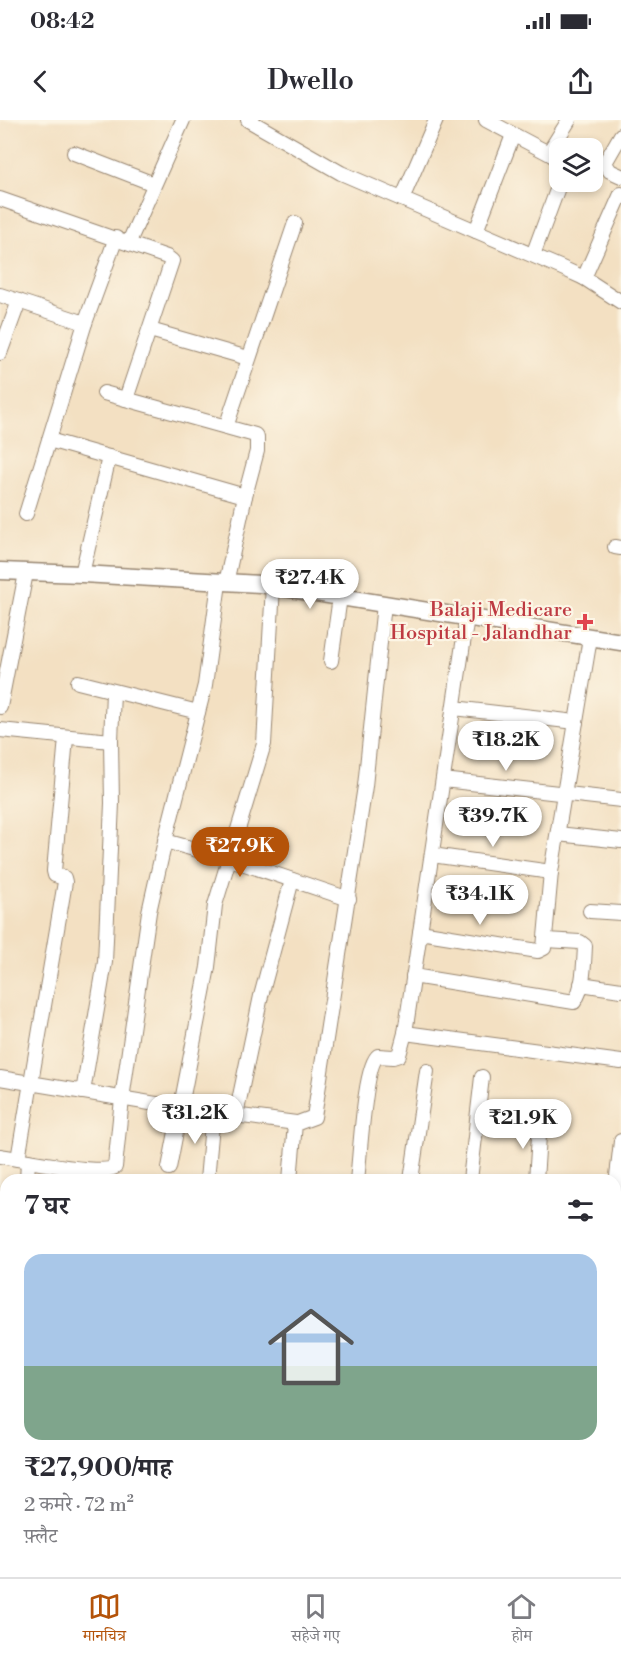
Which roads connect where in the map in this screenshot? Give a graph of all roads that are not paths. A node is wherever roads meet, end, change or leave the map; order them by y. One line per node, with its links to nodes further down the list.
1 (183, 120): 12 (street)
2 (248, 120): 16 (street)
3 (436, 120): 16 (street)
4 (569, 120): 8 (street)
5 (489, 121): 6 (street)
6 (513, 135): 10 (street); 18 (street)
7 (621, 135): 11 (street)
8 (558, 138)
9 (75, 153): 12 (street)
10 (549, 153)
11 (621, 176)
12 (154, 184): 19 (street)
13 (556, 192): 20 (street)
14 (621, 194): 21 (street)
15 (0, 199): 19 (street)
16 (402, 199): 18 (street)
17 (295, 222): 28 (street)
18 (476, 231): 20 (street)
19 (122, 240): 25 (street); 26 (street)
20 (532, 255): 21 (street)
21 (584, 278): 24 (street)
22 (0, 295): 23 (street)
23 (19, 301): 25 (street); 27 (street)
24 (621, 302)
25 (85, 323): 32 (street)
26 (150, 330): 28 (street); 30 (street)
27 (0, 353)
28 (248, 358): 31 (street)
29 (104, 393): 30 (street)
30 (126, 399): 31 (street)
31 (226, 428): 34 (street)
32 (49, 440): 33 (street); 35 (street)
33 (109, 457): 34 (street); 38 (street)
34 (245, 496): 39 (street)
35 (26, 514)
36 (0, 571): 37 (street)
37 (26, 573): 38 (street); 49 (street)
38 (82, 573): 39 (street)
39 (222, 583): 40 (street); 51 (street)
40 (273, 586): 41 (street); 63 (street)
41 (340, 597): 42 (street); 46 (street)
42 (384, 604): 43 (street); 66 (street)
43 (467, 617): 44 (street); 50 (street)
44 (590, 638): 45 (street); 52 (street)
45 (621, 642)
46 (331, 661)
47 (78, 682): 48 (street)
48 (113, 692): 51 (street); 55 (street)
49 (0, 707)
50 (454, 708): 52 (street); 56 (street)
51 (198, 712): 61 (street)
52 (576, 722): 57 (street)
53 (0, 730): 54 (street)
54 (66, 738): 55 (street); 79 (street)
55 (111, 741): 80 (street)
56 (443, 780): 57 (street); 62 (street)
57 (564, 795): 58 (street); 59 (street)
58 (621, 800)
59 (558, 834): 60 (street); 64 (street)
60 (621, 841)
61 (165, 842): 63 (street); 81 (street)
62 (432, 855): 64 (street); 69 (street)
63 (230, 859): 65 (street); 82 (street)
64 (551, 872): 70 (street)
65 (292, 880): 66 (street); 84 (street)
66 (349, 899): 86 (street)
67 (590, 911): 68 (street)
68 (621, 913)
69 (420, 932): 70 (street); 71 (street)
70 (546, 940): 72 (street)
71 (413, 976): 72 (street); 74 (street)
72 (581, 984): 73 (street)
73 (621, 990)
74 (405, 1033): 75 (street); 96 (street)
75 (621, 1062)
76 (427, 1071): 97 (street)
77 (482, 1077): 98 (street)
78 (0, 1078): 79 (street)
79 (32, 1084): 80 (street); 89 (street)
80 (83, 1092): 81 (street)
81 (122, 1099): 82 (street); 93 (street)
82 (180, 1108): 83 (street); 90 (street)
83 (213, 1113): 84 (street); 94 (street)
84 (236, 1115): 86 (street)
85 (540, 1121): 99 (street)
86 (296, 1123): 95 (street)
87 (621, 1141): 100 (street)
88 (0, 1156): 89 (street)
89 (23, 1160): 91 (street); 92 (street)
90 (169, 1168)
91 (26, 1174)
92 (84, 1174)
93 (92, 1174)
94 (208, 1174)
95 (290, 1174)
96 (358, 1174)
97 (412, 1174)
98 (471, 1174)
99 (536, 1174)
100 (617, 1174)

